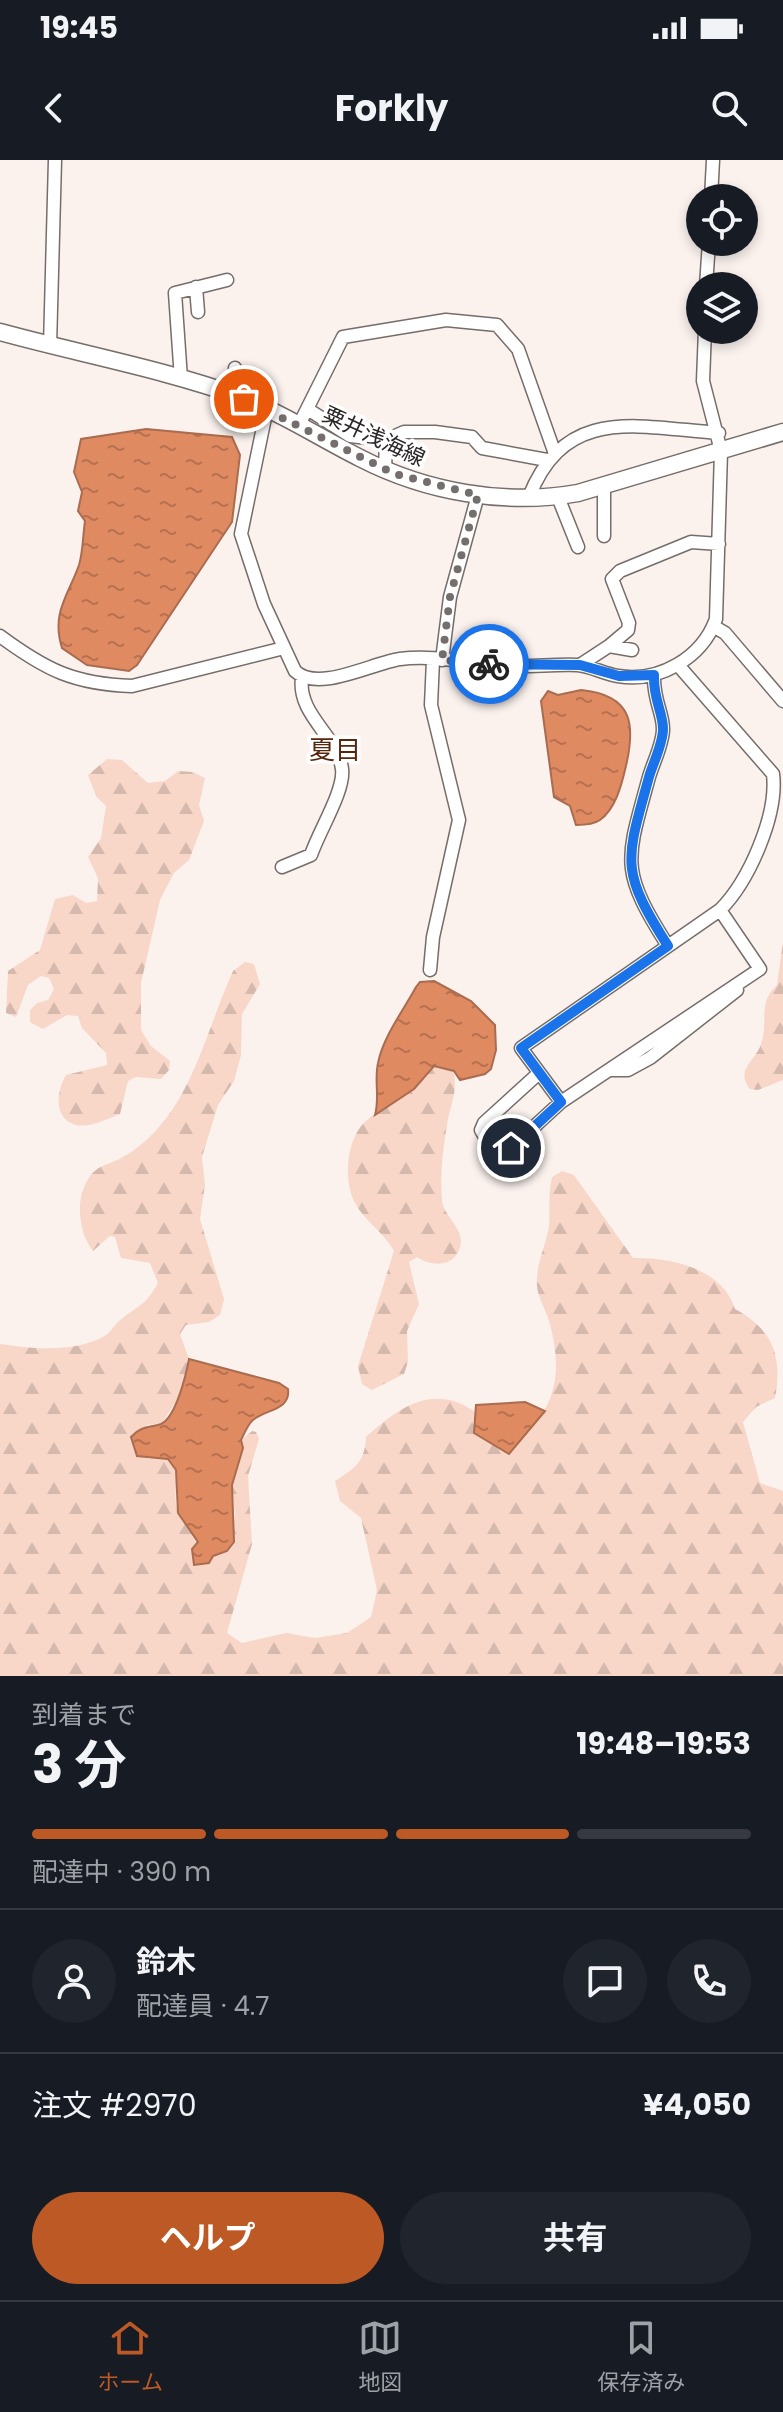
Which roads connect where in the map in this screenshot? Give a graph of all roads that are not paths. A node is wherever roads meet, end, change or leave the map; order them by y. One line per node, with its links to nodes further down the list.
1 (55, 160): 9 (street)
2 (713, 160): 3 (street)
3 (712, 184)
4 (227, 280): 5 (street)
5 (196, 287): 6 (street); 11 (street)
6 (198, 312)
7 (0, 332): 9 (main road, 粟井浅海線)
8 (704, 344): 17 (street)
9 (50, 346): 11 (main road, 粟井浅海線)
10 (235, 368): 12 (street)
11 (181, 379): 12 (main road, 粟井浅海線)
12 (244, 399): 13 (main road, 粟井浅海線)
13 (267, 408): 15 (main road, 粟井浅海線); 32 (street)
14 (309, 410): 15 (street); 18 (street); 20 (street)
15 (299, 425): 21 (main road, 粟井浅海線)
16 (783, 432): 19 (main road, 粟井浅海線)
17 (719, 433): 19 (street); 20 (street)
18 (386, 440): 20 (street); 21 (street)
19 (721, 451): 22 (main road, 粟井浅海線); 27 (street)
20 (551, 456): 24 (street)
21 (385, 470): 23 (main road, 粟井浅海線)
22 (604, 486): 25 (main road, 粟井浅海線); 26 (street)
23 (478, 495): 24 (main road, 粟井浅海線); 34 (street)
24 (529, 497): 25 (main road, 粟井浅海線)
25 (558, 497): 28 (street)
26 (604, 536)
27 (719, 544): 29 (street); 31 (street)
28 (578, 547)
29 (713, 626): 36 (street); 39 (street)
30 (0, 636): 32 (street)
31 (609, 646): 33 (street); 35 (street)
32 (284, 648): 38 (street)
33 (632, 650)
34 (438, 660): 35 (street); 38 (street); 43 (street)
35 (580, 665): 37 (street)
36 (678, 665): 37 (street); 41 (street)
37 (654, 675): 42 (street)
38 (302, 678): 40 (street)
39 (783, 701)
40 (282, 867)
41 (720, 910): 42 (street); 45 (street)
42 (668, 946): 44 (street)
43 (430, 970)
44 (539, 1073): 45 (street); 45 (street)
45 (561, 1102)

